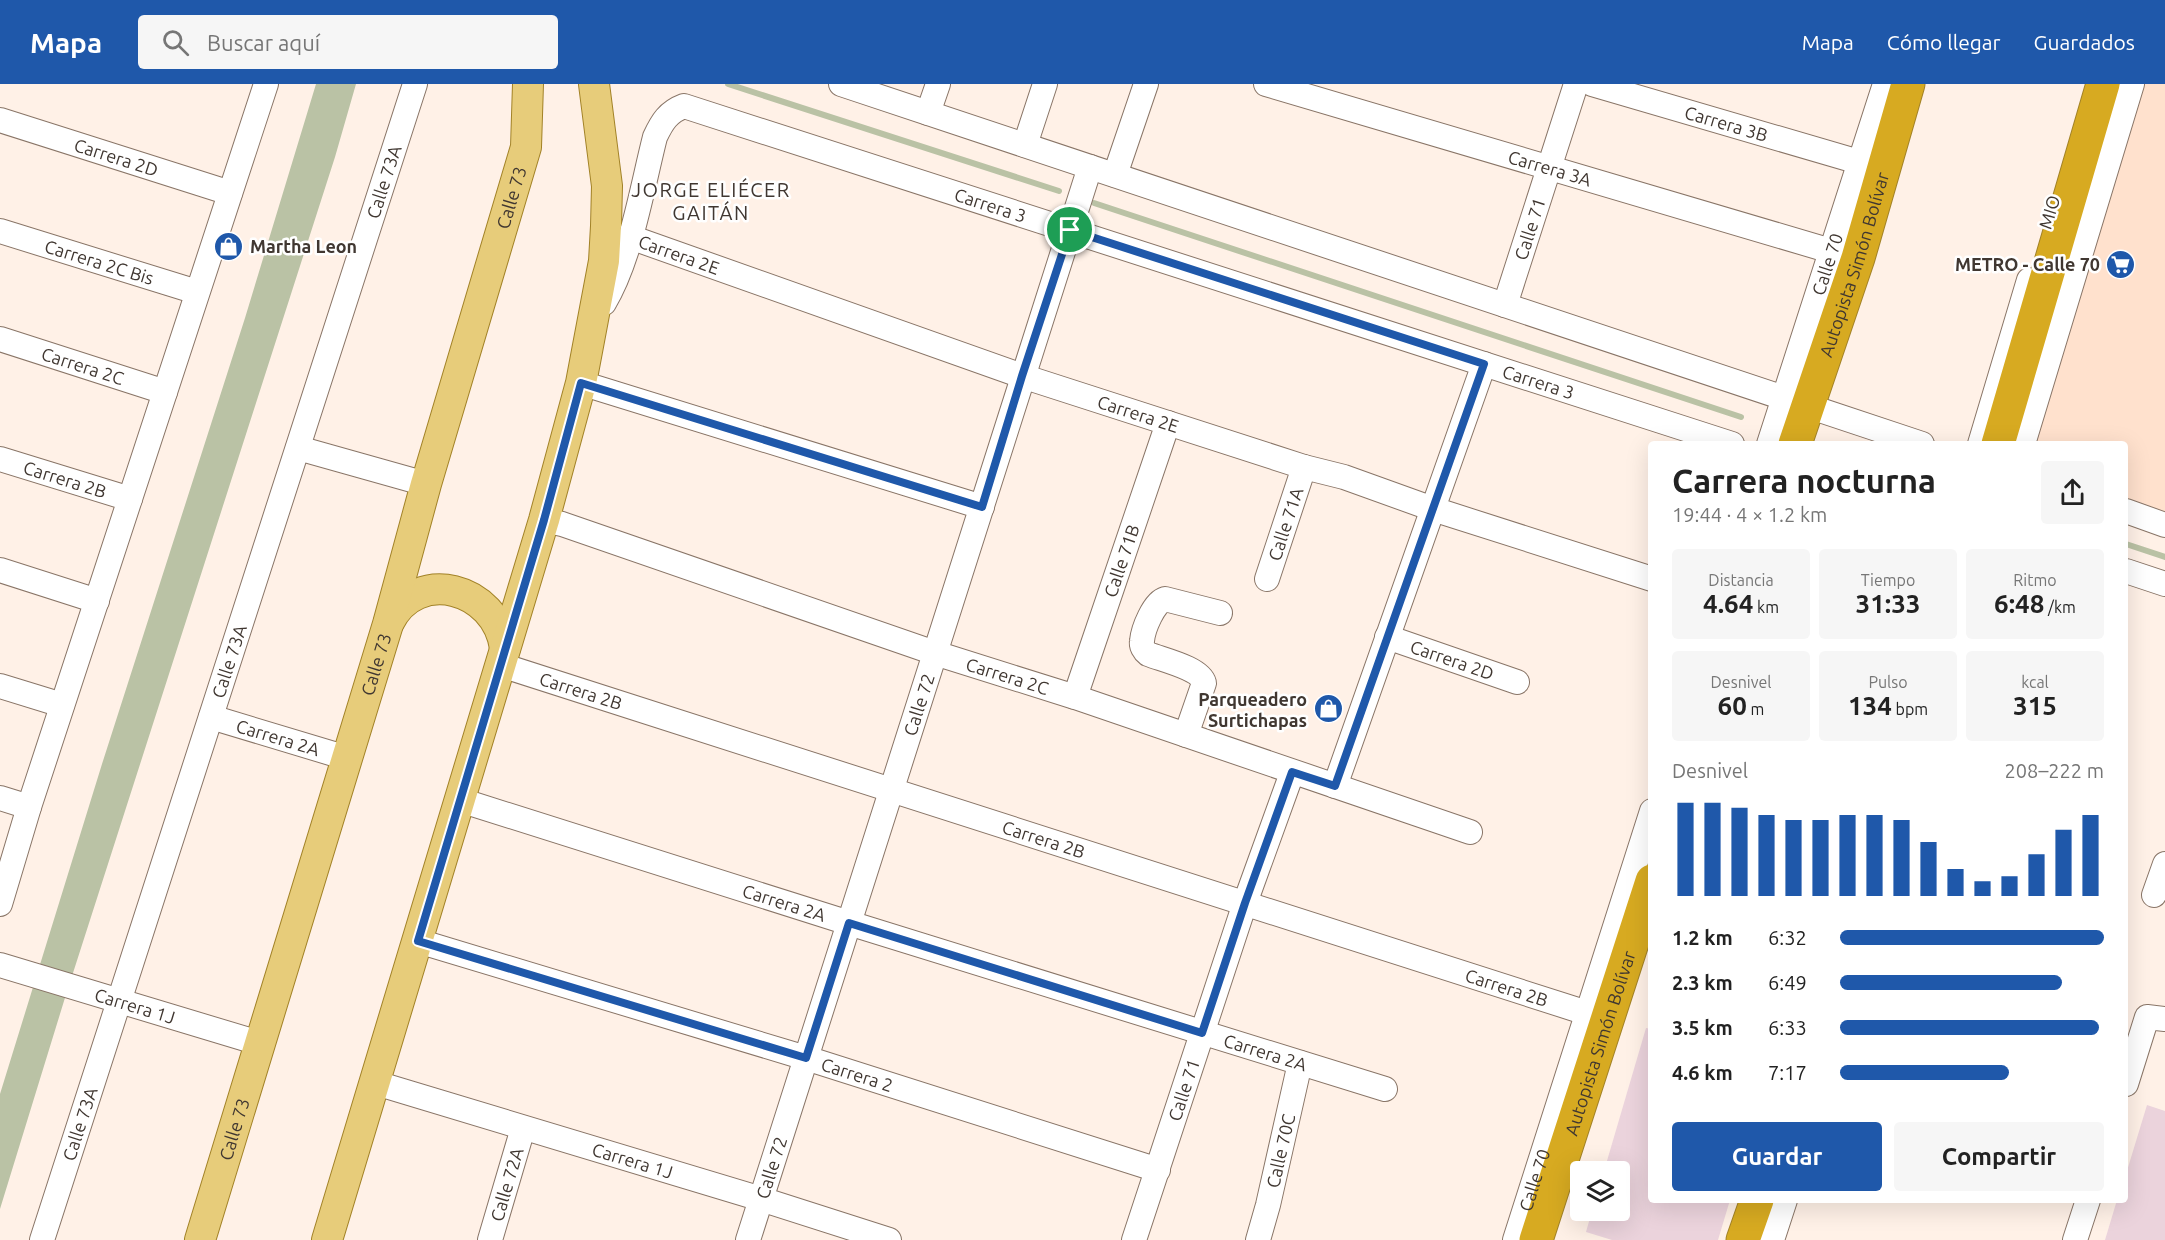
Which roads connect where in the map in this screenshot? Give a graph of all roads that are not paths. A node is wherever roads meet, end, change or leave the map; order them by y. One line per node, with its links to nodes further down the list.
1 (415, 84): 48 (street, Calle 73A)
2 (528, 84): 51 (main road, Calle 73)
3 (594, 84): 32 (main road)
4 (841, 84): 18 (street)
5 (938, 84): 18 (street)
6 (1045, 84): 20 (street)
7 (1146, 84): 24 (street)
8 (1266, 84): 23 (street, Carrera 3A)
9 (1576, 84): 23 (street, Calle 71)
10 (1592, 84): 21 (street, Carrera 3B)
11 (1885, 84): 21 (street, Calle 70)
12 (1908, 84): 38 (highway, Autopista Simón Bolívar)
13 (1921, 84): 38 (street)
14 (2087, 84): 45 (street, MIO)
15 (2103, 84): 46 (highway)
16 (2132, 84): 47 (street)
17 (260, 86): 25 (street)
18 (928, 113): 20 (street)
19 (0, 120): 25 (street, Carrera 2D)
20 (1025, 145): 22 (street)
21 (1859, 162): 29 (street, Calle 70)
22 (1090, 167): 24 (street); 26 (street, Calle 72)
23 (1550, 167): 29 (street, Carrera 3A); 31 (street, Calle 71)
24 (1115, 175): 31 (street)
25 (230, 193): 30 (street)
26 (1070, 230): 28 (street, Carrera 3); 34 (street, Carrera 3); 35 (street, Calle 72)
27 (0, 231): 30 (street, Carrera 2C Bis)
28 (630, 237): 32 (street, Carrera 3); 35 (street, Carrera 2E)
29 (1831, 252): 38 (street, Calle 70)
30 (197, 292): 37 (street)
31 (1506, 305): 38 (street)
32 (593, 320): 36 (main road)
33 (0, 339): 37 (street, Carrera 2C)
34 (1484, 364): 40 (street, Carrera 3); 54 (street)
35 (1022, 376): 39 (street, Carrera 2E); 53 (street, Calle 72)
36 (581, 383): 53 (street); 56 (main road)
37 (165, 392): 52 (street)
38 (1804, 404): 41 (street, Calle 70); 42 (highway, Autopista Simón Bolívar); 43 (street); 44 (street)
39 (1168, 423): 50 (street, Carrera 2E); 71 (street, Calle 71B)
40 (1723, 441)
41 (1772, 441)
42 (1796, 441)
43 (1808, 441)
44 (1913, 441)
45 (1981, 441)
46 (1999, 441)
47 (2024, 441)
48 (298, 448): 51 (street); 73 (street, Calle 73A)
49 (0, 459): 52 (street, Carrera 2B)
50 (1304, 467): 54 (street, Carrera 2E); 61 (street, Calle 71A)
51 (426, 484): 65 (main road, Calle 73)
52 (130, 499): 63 (street)
53 (982, 507): 67 (street, Calle 72)
54 (1433, 509): 60 (street, Carrera 2E); 66 (street)
55 (2128, 513): 57 (street)
56 (544, 520): 67 (street, Carrera 2C); 68 (main road)
57 (2165, 525)
58 (0, 570): 63 (street)
59 (2128, 572): 62 (street)
60 (1648, 578)
61 (1267, 579)
62 (2165, 584)
63 (97, 600): 72 (street)
64 (1220, 613): 74 (street)
65 (388, 624): 68 (main road); 75 (main road, Calle 73)
66 (1387, 637): 69 (street, Carrera 2D); 77 (street)
67 (935, 653): 71 (street, Carrera 2C); 78 (street, Calle 72)
68 (503, 657): 78 (street, Carrera 2B); 80 (main road)
69 (1517, 682)
70 (0, 686): 72 (street)
71 (1075, 697): 74 (street, Carrera 2C)
72 (62, 705): 81 (street)
73 (211, 717): 75 (street, Carrera 2A); 93 (street, Calle 73A)
74 (1186, 735): 76 (street, Carrera 2C)
75 (347, 758): 97 (main road, Calle 73)
76 (1292, 772): 77 (street, Carrera 2C); 87 (street, Calle 71)
77 (1335, 786): 83 (street, Carrera 2C)
78 (892, 790): 87 (street, Carrera 2B); 89 (street, Calle 72)
79 (0, 798): 81 (street)
80 (460, 800): 89 (street, Carrera 2A); 90 (main road)
81 (29, 807): 88 (street)
82 (1648, 823): 94 (street, Calle 70)
83 (1470, 832)
84 (2165, 864): 86 (street)
85 (1648, 893): 119 (highway, Autopista Simón Bolívar)
86 (2154, 895)
87 (1245, 903): 94 (street, Carrera 2B); 96 (street, Calle 71)
88 (0, 904)
89 (849, 923): 96 (street, Carrera 2A); 98 (street, Calle 72)
90 (418, 941): 98 (street, Carrera 2); 101 (main road)
91 (1648, 942): 120 (street)
92 (6, 967): 93 (street, Carrera 1J)
93 (119, 1000): 97 (street, Carrera 1J); 110 (street, Calle 73A)
94 (1587, 1013): 118 (street, Calle 70)
95 (2156, 1018): 100 (street)
96 (1202, 1033): 99 (street, Carrera 2A); 104 (street, Calle 71)
97 (260, 1043): 111 (main road, Calle 73)
98 (806, 1058): 104 (street, Carrera 2); 105 (street, Calle 72)
99 (1300, 1063): 102 (street, Carrera 2A); 117 (street, Calle 70C)
100 (2128, 1080)
101 (376, 1083): 103 (street, Carrera 1J); 112 (main road)
102 (1385, 1089)
103 (523, 1128): 105 (street, Carrera 1J); 113 (street, Calle 72A)
104 (1158, 1170): 116 (street, Calle 71)
105 (761, 1199): 114 (street, Calle 72); 115 (street, Carrera 1J)
106 (1744, 1203): 121 (street)
107 (1756, 1203): 122 (highway)
108 (1784, 1203): 123 (street)
109 (2087, 1203): 124 (street)
110 (42, 1240)
111 (200, 1240)
112 (327, 1240)
113 (490, 1240)
114 (748, 1240)
115 (889, 1240)
116 (1134, 1240)
117 (1258, 1240)
118 (1515, 1240)
119 (1536, 1240)
120 (1553, 1240)
121 (1732, 1240)
122 (1743, 1240)
123 (1772, 1240)
124 (2075, 1240)

